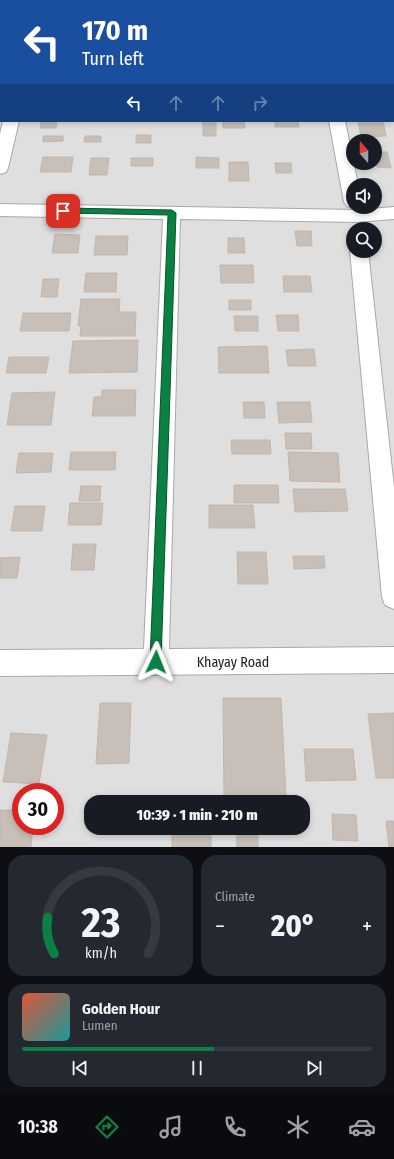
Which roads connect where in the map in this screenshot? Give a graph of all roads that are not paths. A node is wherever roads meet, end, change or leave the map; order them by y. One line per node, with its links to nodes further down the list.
1 (11, 122): 3 (street)
2 (337, 122): 4 (street)
3 (0, 168)
4 (348, 178)
5 (0, 210): 6 (street)
6 (172, 213): 9 (street); 13 (street)
7 (382, 213): 8 (street)
8 (394, 213)
9 (346, 214)
10 (360, 258): 11 (street)
11 (394, 597)
12 (394, 660): 13 (street, Khayay Road)
13 (156, 662): 14 (street, Khayay Road)
14 (0, 663)

